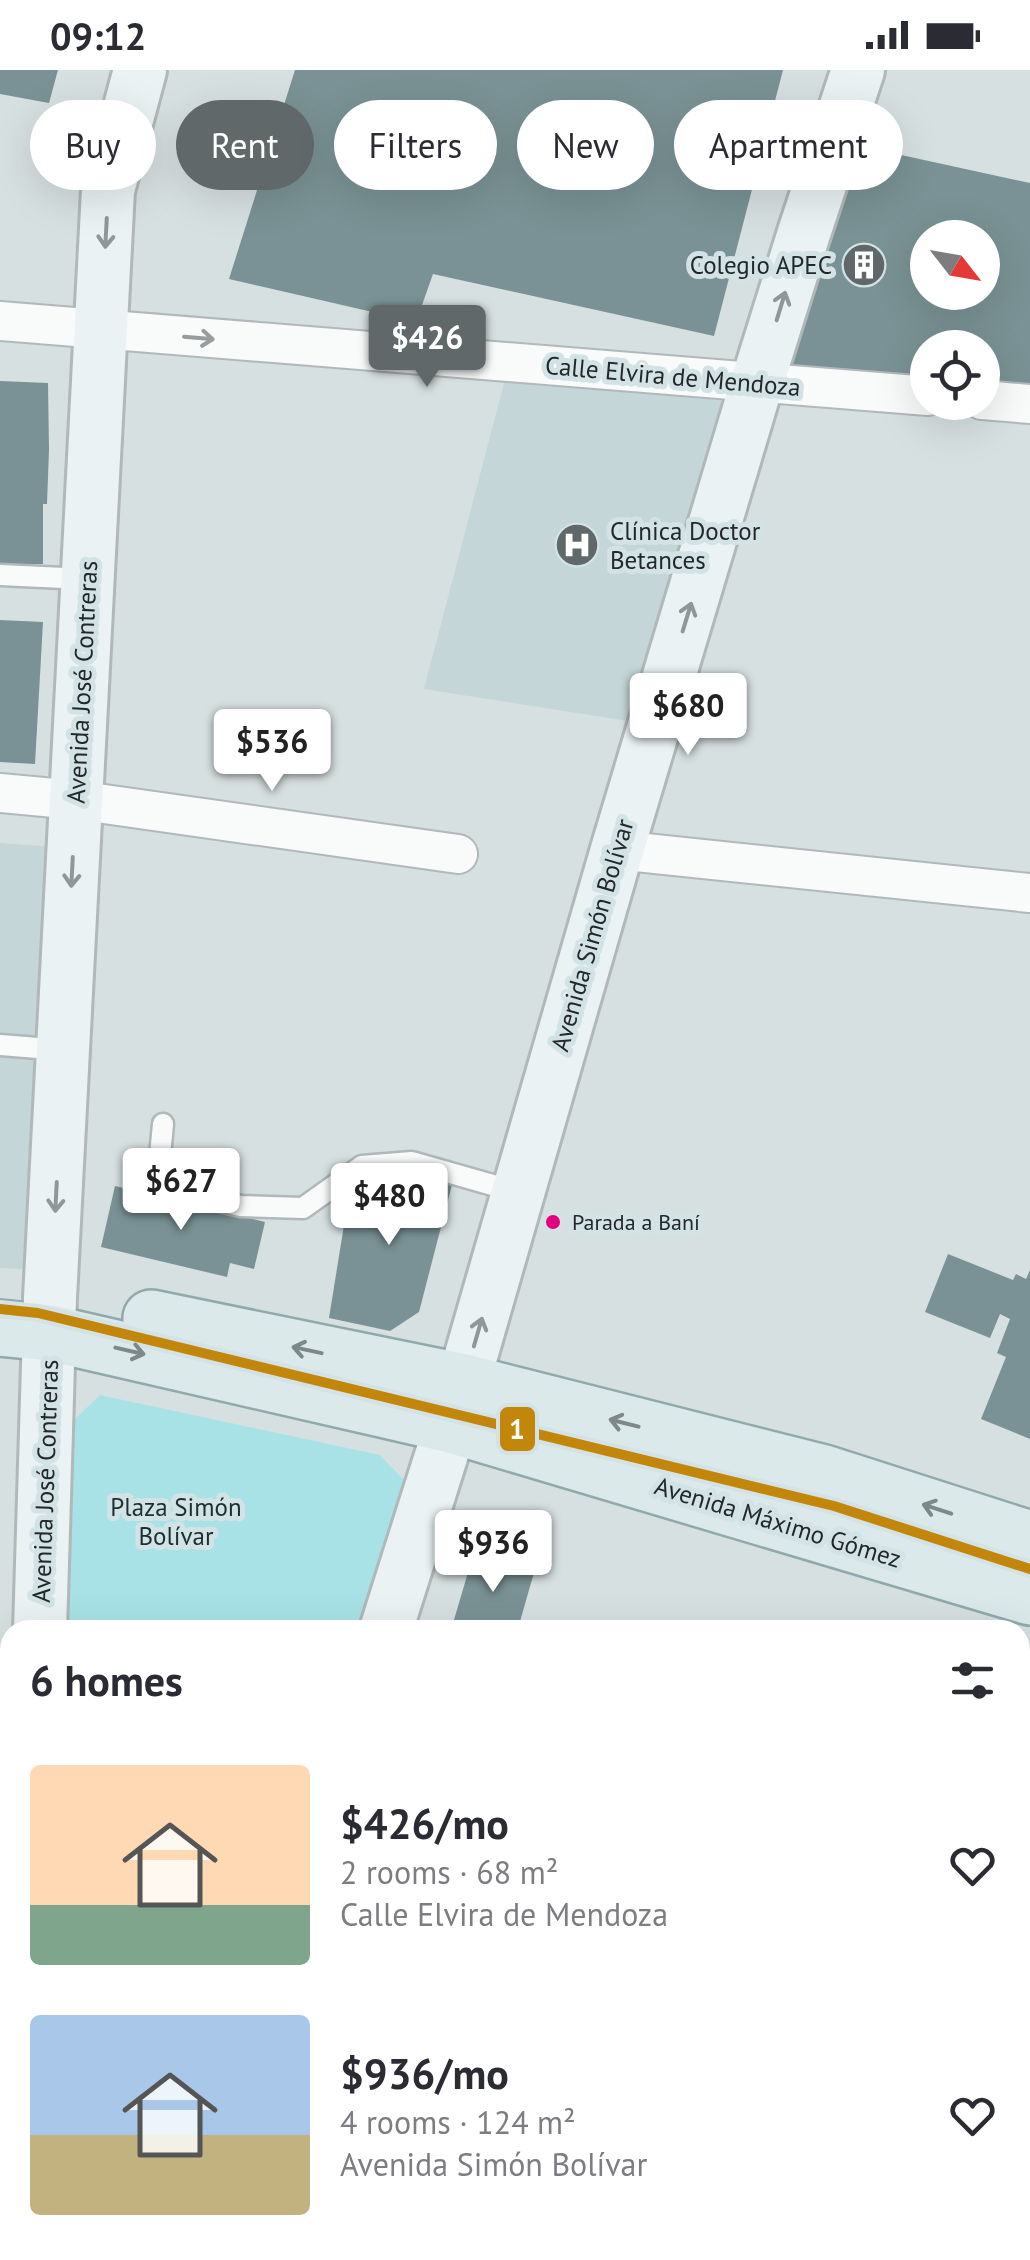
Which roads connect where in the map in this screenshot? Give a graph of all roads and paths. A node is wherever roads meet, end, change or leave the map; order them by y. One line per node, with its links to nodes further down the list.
1 (140, 70): 4 (main road, Avenida José Contreras, one-way to 4)
2 (858, 70): 5 (main road, Avenida Simón Bolívar, one-way to 2)
3 (0, 322): 4 (street, Calle Elvira de Mendoza)
4 (102, 330): 5 (street, Calle Elvira de Mendoza, one-way to 5); 10 (main road, Avenida José Contreras)
5 (757, 383): 6 (street, Calle Elvira de Mendoza); 13 (main road, Avenida Simón Bolívar, one-way to 5)
6 (910, 395)
7 (1000, 402): 8 (street)
8 (1030, 404)
9 (0, 575): 10 (lane)
10 (87, 580): 12 (main road, Avenida José Contreras)
11 (0, 793): 12 (street)
12 (76, 800): 14 (street); 17 (main road, Avenida José Contreras, one-way to 17)
13 (617, 850): 15 (street); 19 (main road, Avenida Simón Bolívar)
14 (458, 854)
15 (1030, 893)
16 (0, 1045): 17 (lane)
17 (63, 1050): 20 (main road, Avenida José Contreras, one-way to 20)
18 (163, 1124): 19 (lane)
19 (517, 1192): 21 (main road, Avenida Simón Bolívar, one-way to 19)
20 (25, 1313): 21 (main road, Avenida Máximo Gómez); 24 (main road, Avenida José Contreras)
21 (457, 1404): 22 (main road, Avenida Máximo Gómez, one-way to 21); 23 (main road, Avenida Máximo Gómez); 25 (main road, Avenida Simón Bolívar)
22 (1030, 1539)
23 (1030, 1597)
24 (40, 1620)
25 (389, 1620)

